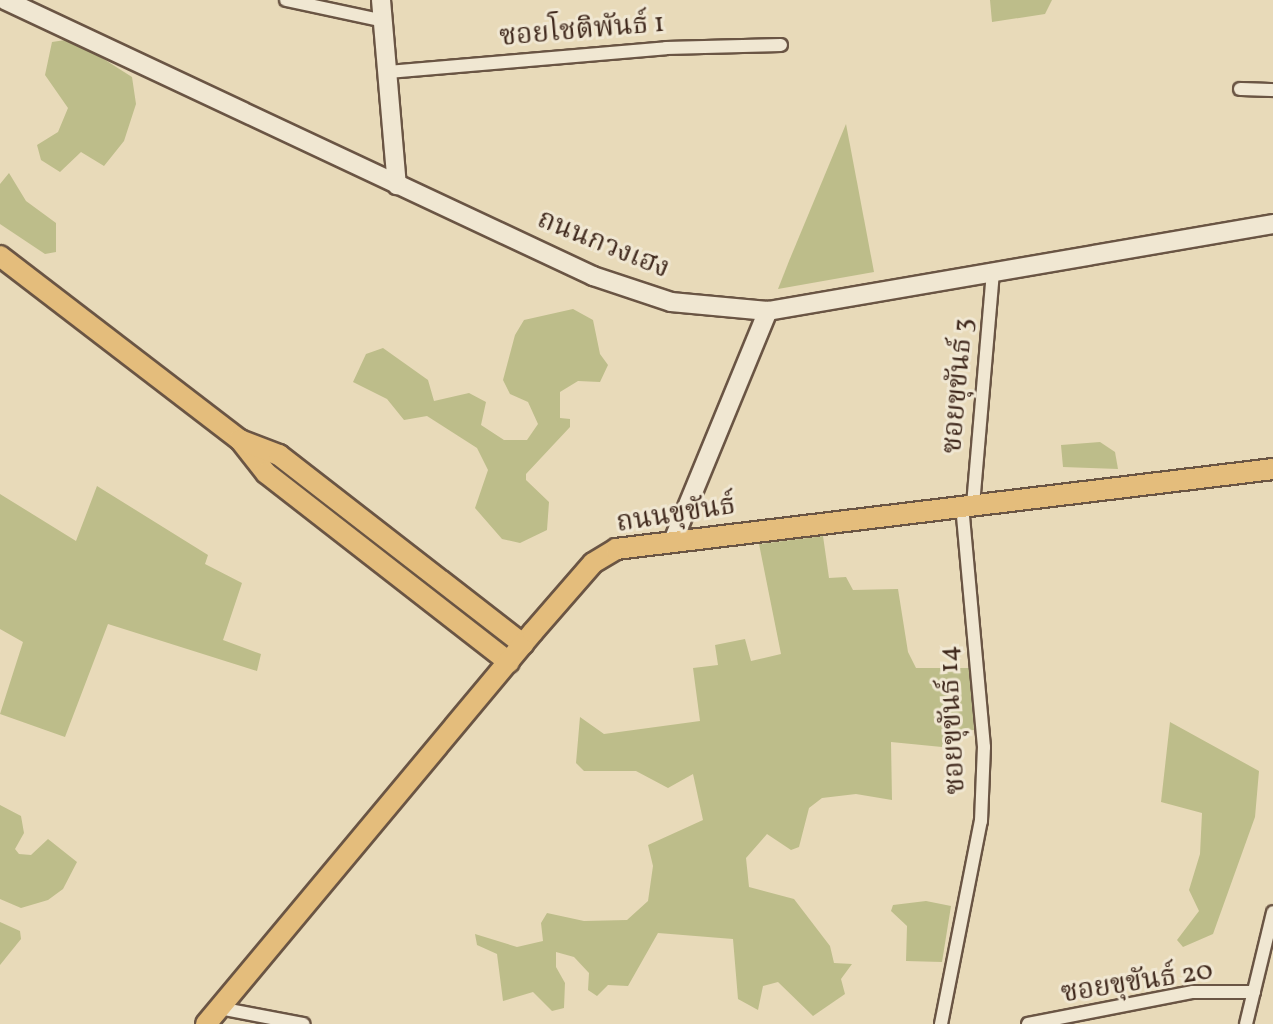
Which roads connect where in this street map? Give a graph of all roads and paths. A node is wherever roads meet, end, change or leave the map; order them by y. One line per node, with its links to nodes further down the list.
1 (5, 0): 9 (street, ถนนกวงเฮง)
2 (286, 0): 4 (street)
3 (381, 0): 4 (street)
4 (384, 21): 6 (street)
5 (781, 45): 6 (street, ซอยโชติพันธ์ 1)
6 (388, 72): 9 (street)
7 (1240, 89): 8 (street)
8 (1273, 90)
9 (397, 185): 13 (street, ถนนกวงเฮง)
10 (1273, 224): 12 (street, ถนนกวงเฮง)
11 (0, 256): 14 (main road)
12 (993, 272): 13 (street, ถนนกวงเฮง); 16 (street, ซอยขุขันธ์ 3)
13 (768, 311): 17 (street)
14 (240, 440): 18 (main road); 19 (main road)
15 (1273, 469): 16 (main road, ถนนขุขันธ์)
16 (967, 506): 17 (main road, ถนนขุขันธ์); 24 (street, ซอยขุขันธ์ 14)
17 (673, 541): 18 (main road, ถนนขุขันธ์)
18 (523, 644): 19 (main road, ถนนขุขันธ์)
19 (509, 662): 22 (main road, ถนนขุขันธ์)
20 (1273, 912): 21 (street)
21 (1254, 992): 25 (street, ซอยขุขันธ์ 20); 26 (street)
22 (212, 1016): 23 (street)
23 (303, 1024)
24 (941, 1024)
25 (1028, 1024)
26 (1246, 1024)

